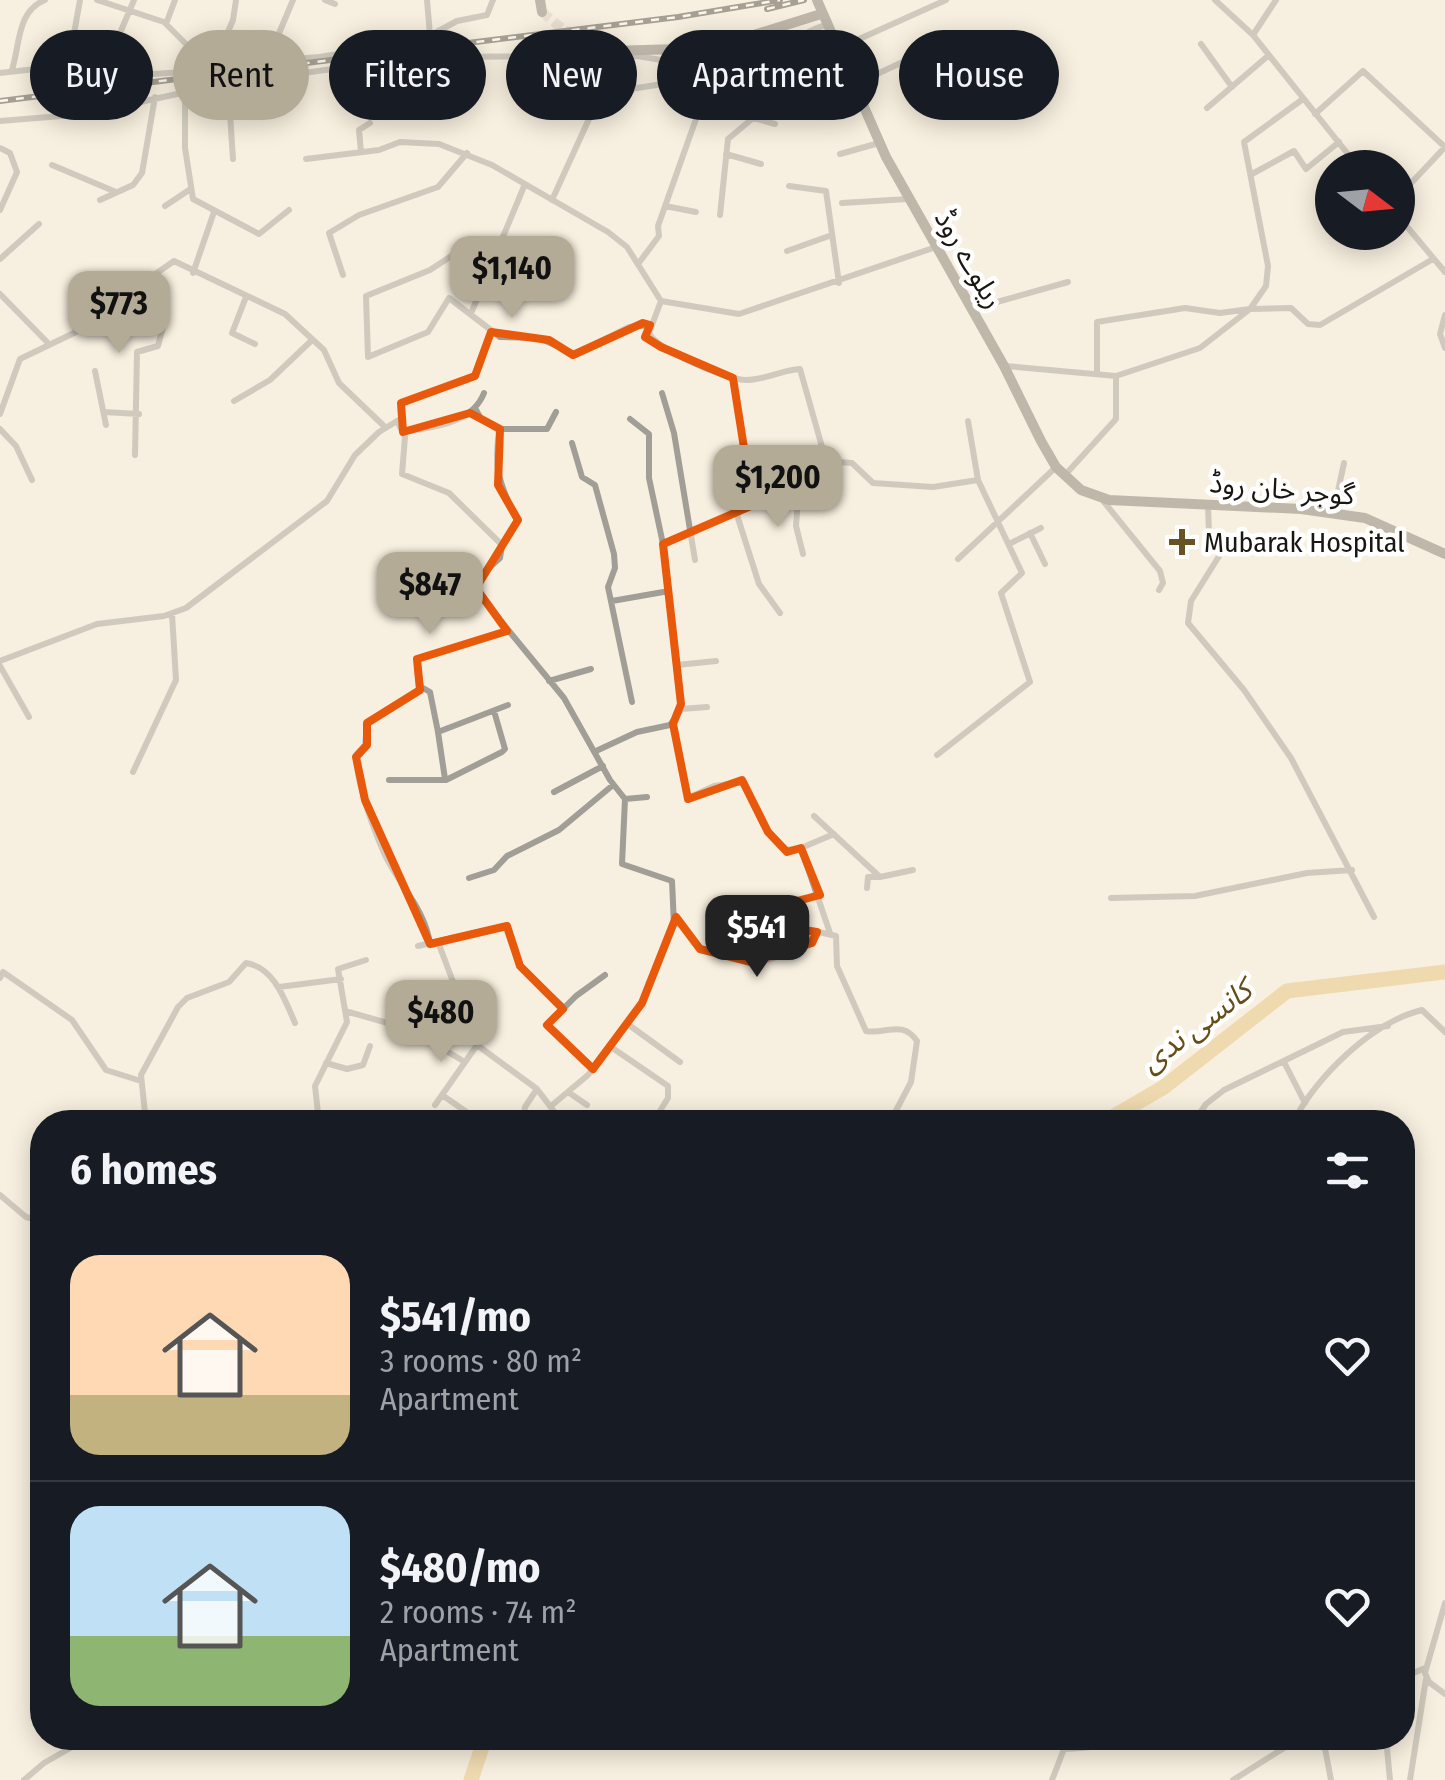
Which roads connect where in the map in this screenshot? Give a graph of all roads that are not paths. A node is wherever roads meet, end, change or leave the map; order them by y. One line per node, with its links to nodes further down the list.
1 (45, 0): 34 (street)
2 (80, 0): 20 (street)
3 (97, 0): 16 (street)
4 (134, 0): 16 (street)
5 (175, 0): 19 (street)
6 (236, 0): 22 (street)
7 (293, 0): 23 (street)
8 (325, 0): 15 (street)
9 (427, 0): 24 (street)
10 (493, 0): 25 (street)
11 (946, 0): 26 (street)
12 (1215, 0): 17 (street)
13 (1232, 0): 17 (street)
14 (1276, 0): 28 (street)
15 (335, 4)
16 (129, 9): 19 (street); 21 (street)
17 (1227, 11): 28 (street)
18 (821, 12): 30 (main road)
19 (166, 24): 27 (street)
20 (74, 30)
21 (121, 30)
22 (229, 30)
23 (281, 30)
24 (430, 30)
25 (439, 30)
26 (879, 30)
27 (173, 31)
28 (1253, 35): 31 (street)
29 (1201, 44): 37 (street)
30 (637, 50)
31 (1270, 55): 37 (street); 40 (street)
32 (657, 59): 36 (street)
33 (30, 69): 34 (street)
34 (12, 70): 35 (street)
35 (0, 72)
36 (309, 73)
37 (1232, 87): 41 (street)
38 (173, 95): 39 (street)
39 (156, 97): 50 (street); 71 (street)
40 (1304, 99): 42 (street); 66 (street)
41 (1206, 108)
42 (1315, 114): 53 (street); 55 (street)
43 (186, 120): 70 (street)
44 (231, 120): 62 (street)
45 (589, 120): 74 (street)
46 (696, 120): 77 (street)
47 (750, 120): 60 (street)
48 (760, 120): 52 (street)
49 (870, 120): 54 (main road, ریلوے روڈ)
50 (0, 121)
51 (370, 123): 58 (street)
52 (775, 124)
53 (1339, 142): 57 (street); 66 (street)
54 (880, 143): 61 (street); 72 (main road, ریلوے روڈ)
55 (1445, 147): 67 (street)
56 (0, 148): 78 (street)
57 (1345, 150)
58 (361, 152): 59 (street); 63 (street)
59 (467, 153): 68 (street); 95 (street)
60 (726, 154): 64 (street); 82 (street)
61 (840, 154)
62 (234, 159)
63 (306, 159)
64 (761, 164)
65 (52, 165): 71 (street)
66 (1252, 174): 102 (street)
67 (1415, 179)
68 (525, 184): 74 (street); 88 (street)
69 (788, 186): 84 (street)
70 (188, 190): 76 (street); 80 (street)
71 (116, 192): 73 (street)
72 (908, 198): 75 (street); 86 (main road, ریلوے روڈ)
73 (100, 200)
74 (552, 200): 91 (street)
75 (842, 203)
76 (165, 206)
77 (665, 206): 81 (street); 91 (street)
78 (0, 210)
79 (289, 210): 80 (street)
80 (214, 212): 93 (street)
81 (696, 212)
82 (720, 215)
83 (39, 224): 89 (street)
84 (832, 235): 87 (street); 97 (street)
85 (1415, 235): 90 (street)
86 (936, 247): 97 (street); 101 (main road, ریلوے روڈ)
87 (788, 251)
88 (496, 252): 103 (street); 103 (street)
89 (0, 259)
90 (1439, 261): 92 (street); 102 (street)
91 (638, 264): 100 (street)
92 (1445, 272)
93 (193, 273): 94 (street); 99 (street)
94 (156, 274): 108 (street); 123 (street)
95 (343, 275)
96 (1068, 282): 101 (street)
97 (839, 283): 100 (street)
98 (0, 294): 108 (street)
99 (246, 297): 107 (street); 109 (street)
100 (661, 300): 105 (street)
101 (972, 309): 111 (main road, ریلوے روڈ)
102 (1250, 309): 113 (street); 114 (street)
103 (472, 312): 106 (street)
104 (1445, 315): 110 (street)
105 (650, 325): 106 (street); 115 (street)
106 (490, 332): 125 (street)
107 (311, 341): 118 (street); 128 (street)
108 (49, 344): 122 (street)
109 (255, 344)
110 (1445, 348)
111 (1004, 366): 113 (street); 136 (main road, ریلوے روڈ)
112 (95, 371): 120 (street)
113 (1097, 374): 114 (street)
114 (1116, 376): 136 (street)
115 (733, 378): 134 (street); 141 (street)
116 (484, 393): 119 (street)
117 (662, 394): 147 (street)
118 (234, 402)
119 (475, 408): 130 (street); 131 (street)
120 (104, 412): 123 (street); 127 (street)
121 (556, 412): 130 (street)
122 (0, 414)
123 (139, 414): 133 (street)
124 (630, 419): 149 (street)
125 (397, 421): 128 (street); 131 (street)
126 (968, 421): 138 (street)
127 (106, 425)
128 (385, 427): 163 (street)
129 (0, 428): 137 (street)
130 (500, 429): 151 (street)
131 (403, 432): 151 (street)
132 (572, 442): 160 (street)
133 (135, 456)
134 (826, 461): 138 (street); 140 (street)
135 (1344, 463): 144 (street)
136 (1061, 471): 139 (main road); 145 (street)
137 (32, 480)
138 (978, 480): 145 (street)
139 (1104, 498): 142 (main road, گوجر خان روڈ); 157 (street)
140 (798, 499): 141 (street); 152 (street)
141 (752, 505): 143 (street)
142 (1208, 505): 144 (main road, گوجر خان روڈ); 193 (street)
143 (736, 512): 147 (street); 162 (street)
144 (1333, 514): 153 (main road, گوجر خان روڈ)
145 (997, 522): 150 (street); 154 (street)
146 (1041, 528): 148 (street)
147 (690, 533): 149 (street); 155 (street)
148 (1030, 533): 150 (street); 156 (street)
149 (662, 544): 158 (street)
150 (1009, 544): 180 (street)
151 (502, 545): 159 (street)
152 (802, 554)
153 (1445, 554)
154 (958, 559)
155 (695, 560)
156 (1046, 564)
157 (1159, 590)
158 (669, 591): 160 (street); 167 (street)
159 (478, 592): 161 (street); 164 (street)
160 (612, 601): 171 (street)
161 (406, 607)
162 (780, 613)
163 (172, 614): 166 (street); 182 (street)
164 (508, 631): 169 (street); 170 (street)
165 (716, 661): 167 (street)
166 (0, 664): 176 (street)
167 (677, 665): 174 (street)
168 (591, 668): 169 (street)
169 (549, 681): 179 (street)
170 (421, 689): 178 (street); 203 (street)
171 (632, 702)
172 (508, 705): 175 (street)
173 (707, 707): 174 (street)
174 (681, 709): 177 (street)
175 (494, 711): 178 (street); 184 (street)
176 (29, 717)
177 (673, 723): 179 (street); 191 (street)
178 (438, 732): 184 (street)
179 (596, 751): 181 (street)
180 (937, 754)
181 (603, 766): 185 (street); 186 (street)
182 (133, 772)
183 (389, 780): 184 (street)
184 (446, 780)
185 (613, 785): 187 (street); 195 (street)
186 (554, 792)
187 (625, 798): 188 (street); 200 (street)
188 (647, 798)
189 (814, 816): 190 (street)
190 (834, 834): 191 (street); 194 (street)
191 (801, 848): 197 (street)
192 (912, 870): 194 (street)
193 (1352, 870): 198 (street); 199 (street)
194 (880, 877): 196 (street)
195 (469, 878)
196 (867, 888)
197 (820, 895): 201 (street); 202 (street)
198 (1111, 898)
199 (1374, 917)
200 (674, 924): 201 (street); 213 (street)
201 (817, 932): 202 (street)
202 (830, 933): 238 (street)
203 (434, 943): 204 (street); 210 (street); 216 (street)
204 (418, 946)
205 (366, 960): 208 (street)
206 (606, 975): 210 (street)
207 (0, 978): 224 (street)
208 (342, 978): 209 (street); 211 (street)
209 (279, 987): 212 (street); 224 (street)
210 (564, 1008): 223 (street)
211 (345, 1011): 219 (street); 222 (street)
212 (296, 1023)
213 (628, 1025): 218 (street); 220 (street)
214 (1388, 1026): 215 (street); 221 (street); 228 (street)
215 (1445, 1032)
216 (477, 1045): 219 (street); 225 (street)
217 (370, 1046): 222 (street)
218 (611, 1047): 223 (street); 237 (street)
219 (465, 1062): 227 (street)
220 (680, 1062)
221 (1284, 1062): 228 (street); 239 (street)
222 (326, 1063): 233 (street)
223 (594, 1068): 226 (street)
224 (141, 1081): 232 (street)
225 (538, 1089): 231 (street); 235 (street)
226 (568, 1092): 230 (street); 231 (street)
227 (442, 1095): 229 (street); 234 (street)
228 (1304, 1103): 240 (street)
229 (436, 1105)
230 (587, 1105)
231 (550, 1106): 236 (street)
232 (145, 1110)
233 (318, 1110)
234 (464, 1110)
235 (525, 1110)
236 (553, 1110)
237 (660, 1110)
238 (896, 1110)
239 (1204, 1110)
240 (1300, 1110)
241 (0, 1195): 242 (street)
242 (30, 1218)
243 (1445, 1603): 244 (street)
244 (1425, 1668): 245 (street); 246 (street)
245 (1415, 1672)
246 (1426, 1678): 247 (street); 248 (street)
247 (1445, 1694)
248 (1415, 1748)
249 (66, 1750): 255 (street)
250 (1064, 1750): 256 (street)
251 (1281, 1750): 257 (street)
252 (1326, 1750): 258 (street)
253 (1387, 1750): 259 (street)
254 (1415, 1750): 260 (street)
255 (24, 1780)
256 (1052, 1780)
257 (1233, 1780)
258 (1332, 1780)
259 (1390, 1780)
260 (1410, 1780)

